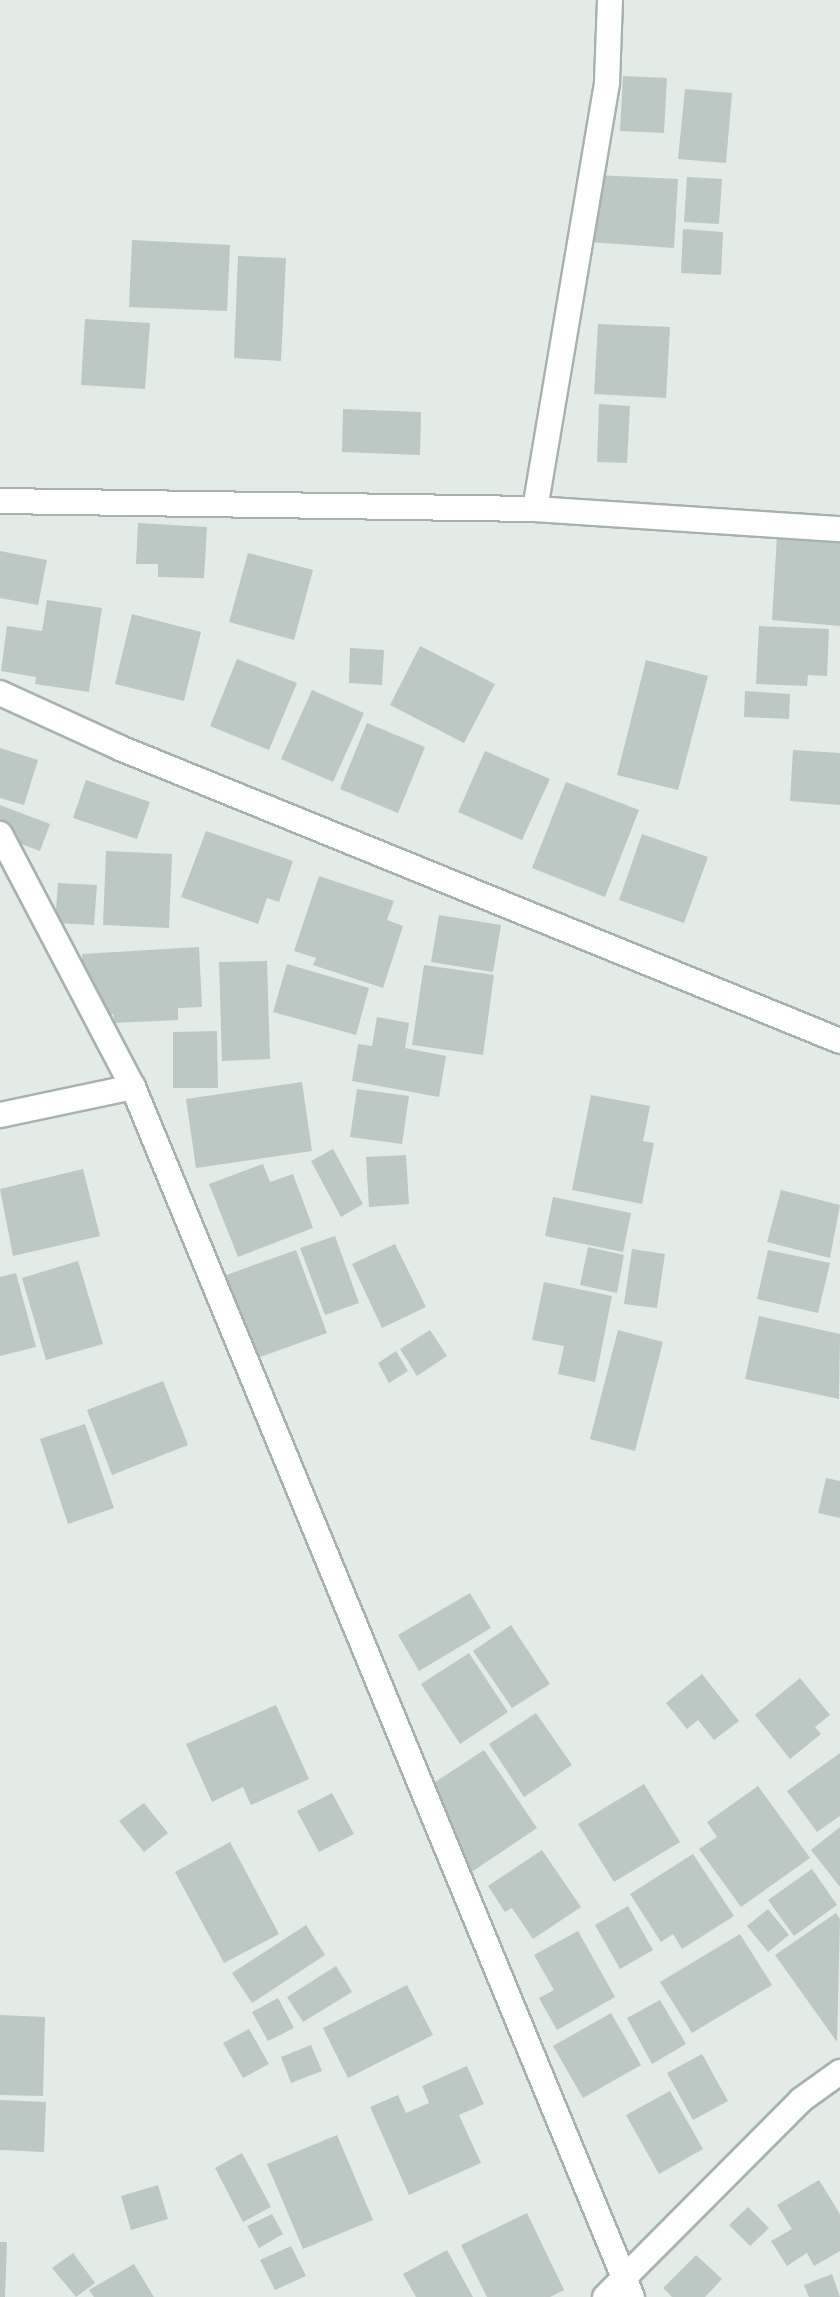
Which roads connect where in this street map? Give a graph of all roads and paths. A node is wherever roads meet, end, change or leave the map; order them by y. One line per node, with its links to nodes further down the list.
1 (610, 0): 3 (street)
2 (0, 501): 3 (street)
3 (535, 509): 4 (street)
4 (840, 529)
5 (0, 693): 7 (street)
6 (0, 834): 8 (street)
7 (840, 1041)
8 (133, 1087): 9 (street); 11 (street)
9 (0, 1115)
10 (840, 2072): 11 (street)
11 (627, 2288): 12 (street)
12 (605, 2297)

